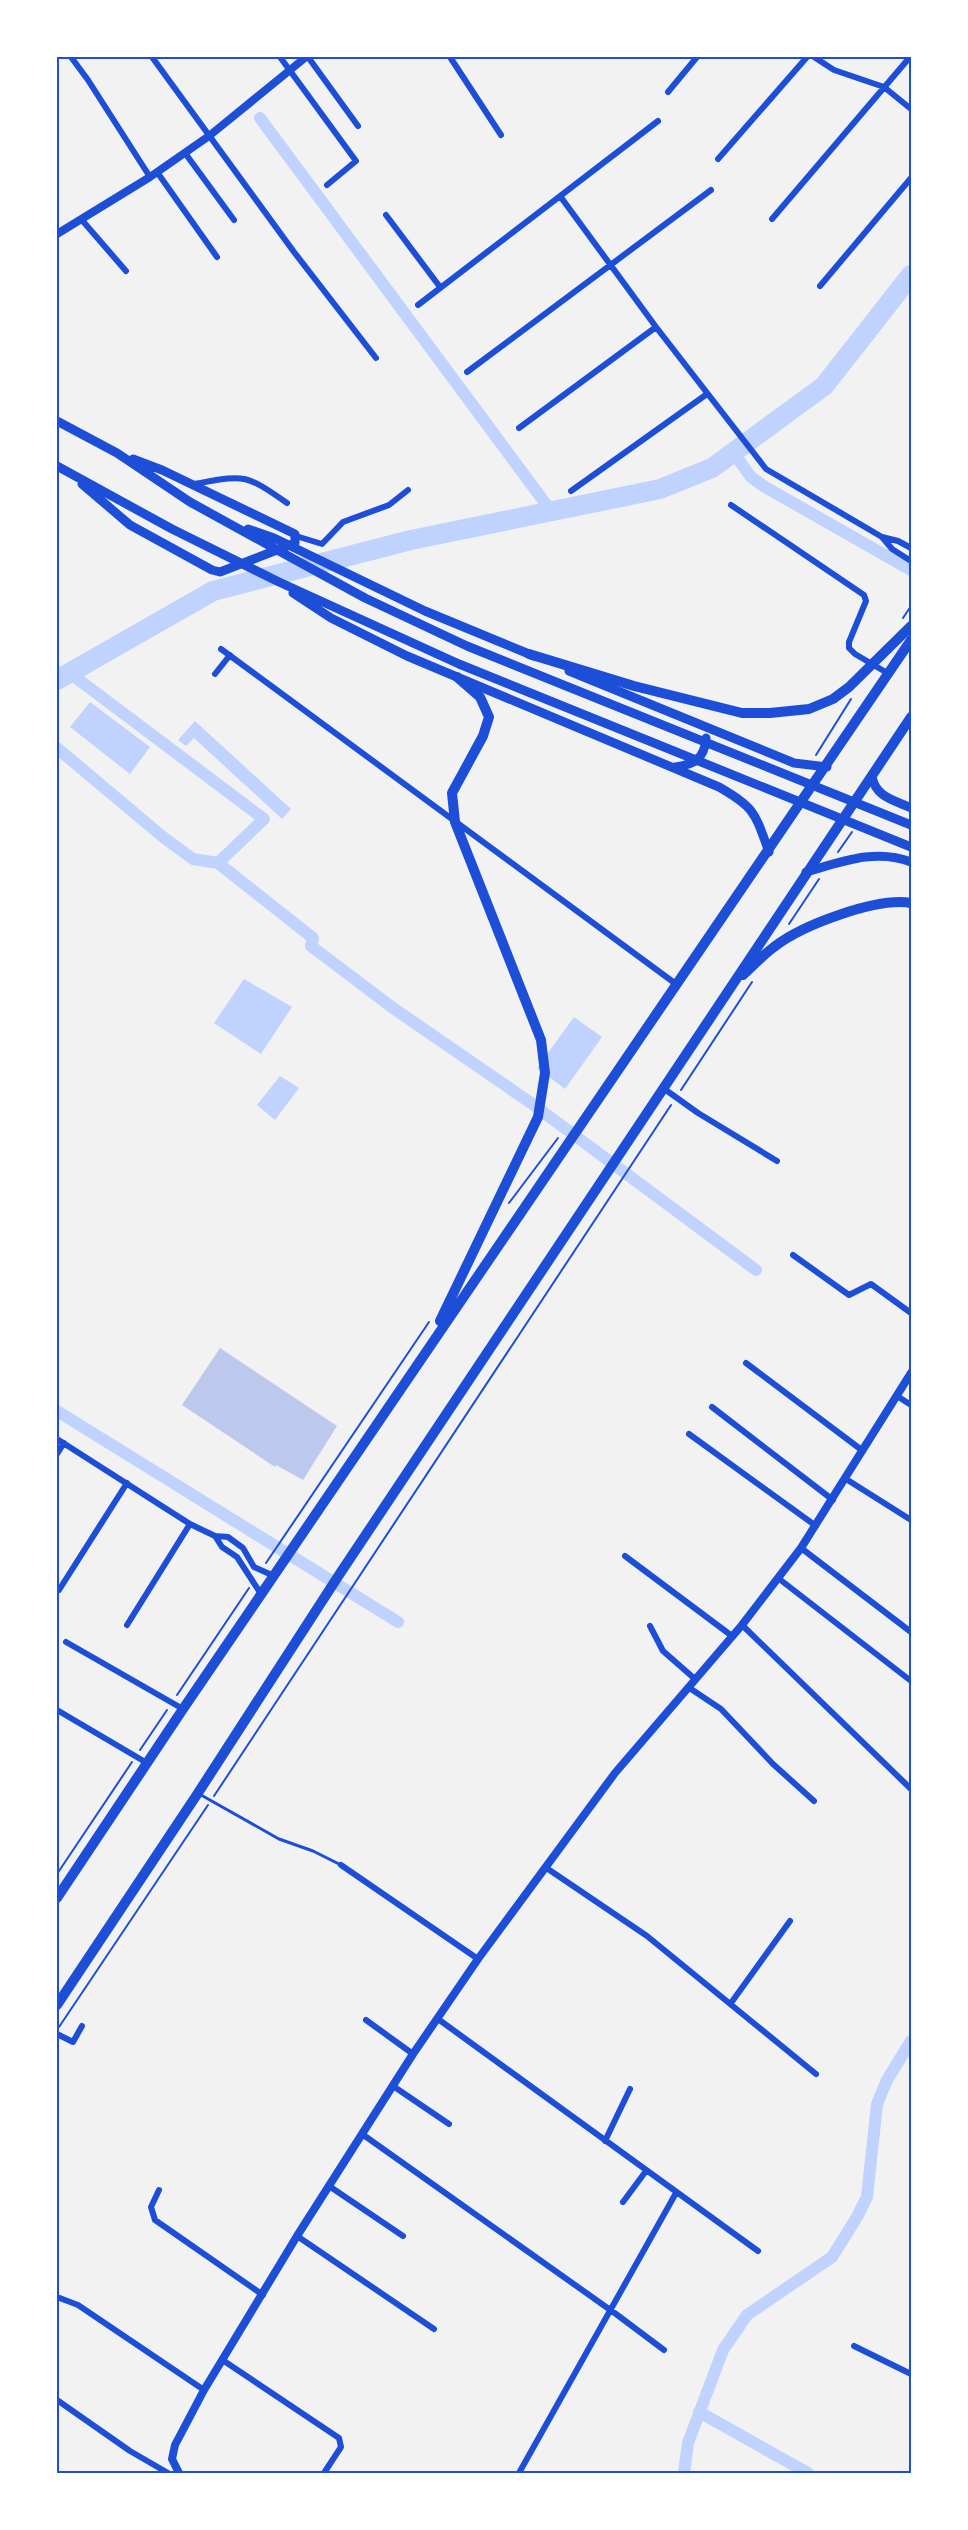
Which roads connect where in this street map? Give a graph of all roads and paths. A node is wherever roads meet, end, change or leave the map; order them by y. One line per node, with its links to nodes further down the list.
1 (71, 57): 20 (street)
2 (152, 57): 17 (street)
3 (280, 57): 10 (street)
4 (307, 57): 10 (street); 15 (street)
5 (450, 57): 16 (street)
6 (697, 57): 12 (street)
7 (807, 57): 19 (street)
8 (814, 57): 11 (street)
9 (910, 57): 11 (street)
10 (291, 71): 17 (street); 22 (street)
11 (884, 87): 13 (street); 27 (street)
12 (668, 92)
13 (911, 109)
14 (658, 121): 24 (street)
15 (358, 126)
16 (501, 135)
17 (208, 136): 18 (street); 37 (street)
18 (185, 153): 20 (street); 28 (street)
19 (718, 159)
20 (154, 175): 26 (street); 30 (street)
21 (911, 178): 33 (street)
22 (327, 184)
23 (711, 190): 31 (street)
24 (560, 196): 31 (street); 34 (street)
25 (386, 215): 34 (street)
26 (81, 219): 29 (street); 32 (street)
27 (772, 219)
28 (234, 220)
29 (57, 234)
30 (217, 257)
31 (611, 263): 36 (street); 38 (street)
32 (126, 271)
33 (820, 286)
34 (440, 287): 35 (street)
35 (418, 305)
36 (656, 327): 39 (street); 41 (street)
37 (376, 358)
38 (467, 372)
39 (707, 393): 47 (street); 52 (street)
40 (57, 421): 42 (main road)
41 (519, 428)
42 (117, 453): 45 (main road); 50 (main road)
43 (57, 466): 44 (main road)
44 (70, 473): 51 (main road); 55 (main road)
45 (193, 484): 48 (street); 51 (main road)
46 (408, 490): 51 (street)
47 (571, 491)
48 (287, 503)
49 (731, 505): 61 (street)
50 (226, 521): 59 (main road); 72 (main road)
51 (296, 536)
52 (882, 537): 53 (street); 54 (street)
53 (911, 548)
54 (911, 561)
55 (279, 582): 64 (main road); 73 (main road)
56 (911, 626): 61 (main road)
57 (911, 640): 63 (main road)
58 (221, 649): 60 (street)
59 (529, 654): 61 (main road); 66 (main road)
60 (230, 656): 62 (street); 71 (street)
61 (871, 664): 63 (street)
62 (215, 674)
63 (889, 674): 68 (main road)
64 (457, 677): 67 (main road); 71 (main road)
65 (911, 717): 69 (main road)
66 (701, 725): 67 (main road); 68 (main road)
67 (673, 767): 74 (main road)
68 (827, 767): 74 (main road)
69 (872, 776): 70 (main road); 76 (main road)
70 (911, 808)
71 (455, 822): 81 (street); 91 (main road)
72 (911, 825)
73 (911, 848)
74 (769, 852): 81 (main road)
75 (911, 862): 76 (main road)
76 (806, 872): 82 (main road)
77 (817, 882): 79 (path)
78 (911, 903): 82 (main road)
79 (787, 928)
80 (752, 982): 84 (path)
81 (676, 984): 85 (main road)
82 (729, 988): 83 (main road)
83 (663, 1088): 84 (street); 132 (main road)
84 (676, 1098): 86 (street); 133 (path)
85 (569, 1135): 87 (path); 91 (main road)
86 (777, 1161)
87 (503, 1212)
88 (793, 1255): 89 (street)
89 (911, 1313)
90 (434, 1315): 111 (path)
91 (424, 1354): 112 (main road)
92 (746, 1363): 100 (street)
93 (911, 1373): 94 (street)
94 (897, 1396): 95 (street); 100 (street)
95 (911, 1405)
96 (712, 1407): 104 (street)
97 (689, 1434): 107 (street)
98 (57, 1438): 99 (street)
99 (64, 1443): 101 (street); 103 (street)
100 (863, 1451): 102 (street)
101 (57, 1454)
102 (846, 1479): 104 (street); 105 (street)
103 (127, 1483): 106 (street); 115 (street)
104 (833, 1500): 107 (street)
105 (911, 1520)
106 (190, 1524): 108 (street); 117 (street)
107 (816, 1526): 109 (street)
108 (215, 1536): 111 (street); 114 (street)
109 (801, 1548): 113 (street); 120 (street)
110 (625, 1556): 121 (street)
111 (261, 1570): 112 (street)
112 (274, 1576): 116 (main road)
113 (778, 1578): 118 (street); 124 (street)
114 (253, 1582): 116 (street); 126 (path)
115 (59, 1590)
116 (261, 1594): 127 (main road)
117 (127, 1625)
118 (742, 1625): 121 (street); 131 (street)
119 (650, 1626): 123 (street)
120 (911, 1632)
121 (732, 1636): 123 (street)
122 (66, 1642): 126 (street)
123 (695, 1679): 125 (street)
124 (911, 1681)
125 (688, 1687): 134 (street); 136 (street)
126 (172, 1703): 127 (street); 129 (path)
127 (183, 1709): 130 (main road)
128 (57, 1710): 129 (street)
129 (136, 1756): 130 (street); 137 (path)
130 (147, 1763): 138 (main road)
131 (911, 1789)
132 (198, 1793): 133 (lane); 142 (main road)
133 (211, 1801): 135 (lane); 146 (path)
134 (814, 1802)
135 (341, 1865): 140 (street)
136 (545, 1867): 140 (street); 141 (street)
137 (57, 1874)
138 (57, 1898)
139 (790, 1921): 141 (street)
140 (478, 1959): 143 (street)
141 (731, 2003): 148 (street)
142 (57, 2005)
143 (438, 2019): 147 (street); 153 (street)
144 (366, 2020): 147 (street)
145 (82, 2026): 146 (street)
146 (57, 2032)
147 (413, 2055): 149 (street)
148 (816, 2074)
149 (393, 2086): 151 (street); 152 (street)
150 (630, 2089): 153 (street)
151 (449, 2124)
152 (362, 2134): 155 (street); 164 (street)
153 (604, 2141): 154 (street)
154 (646, 2171): 157 (street); 158 (street)
155 (329, 2186): 159 (street); 160 (street)
156 (159, 2190): 162 (street)
157 (676, 2193): 161 (street); 164 (street)
158 (623, 2202)
159 (297, 2236): 162 (street); 165 (street)
160 (403, 2236)
161 (758, 2251)
162 (262, 2295): 168 (street)
163 (57, 2297): 170 (street)
164 (611, 2310): 167 (street); 175 (street)
165 (434, 2329)
166 (854, 2346): 169 (street)
167 (664, 2350)
168 (224, 2361): 170 (street); 174 (street)
169 (911, 2374)
170 (204, 2390): 173 (street)
171 (57, 2400): 172 (street)
172 (168, 2473)
173 (179, 2473)
174 (324, 2473)
175 (519, 2473)

